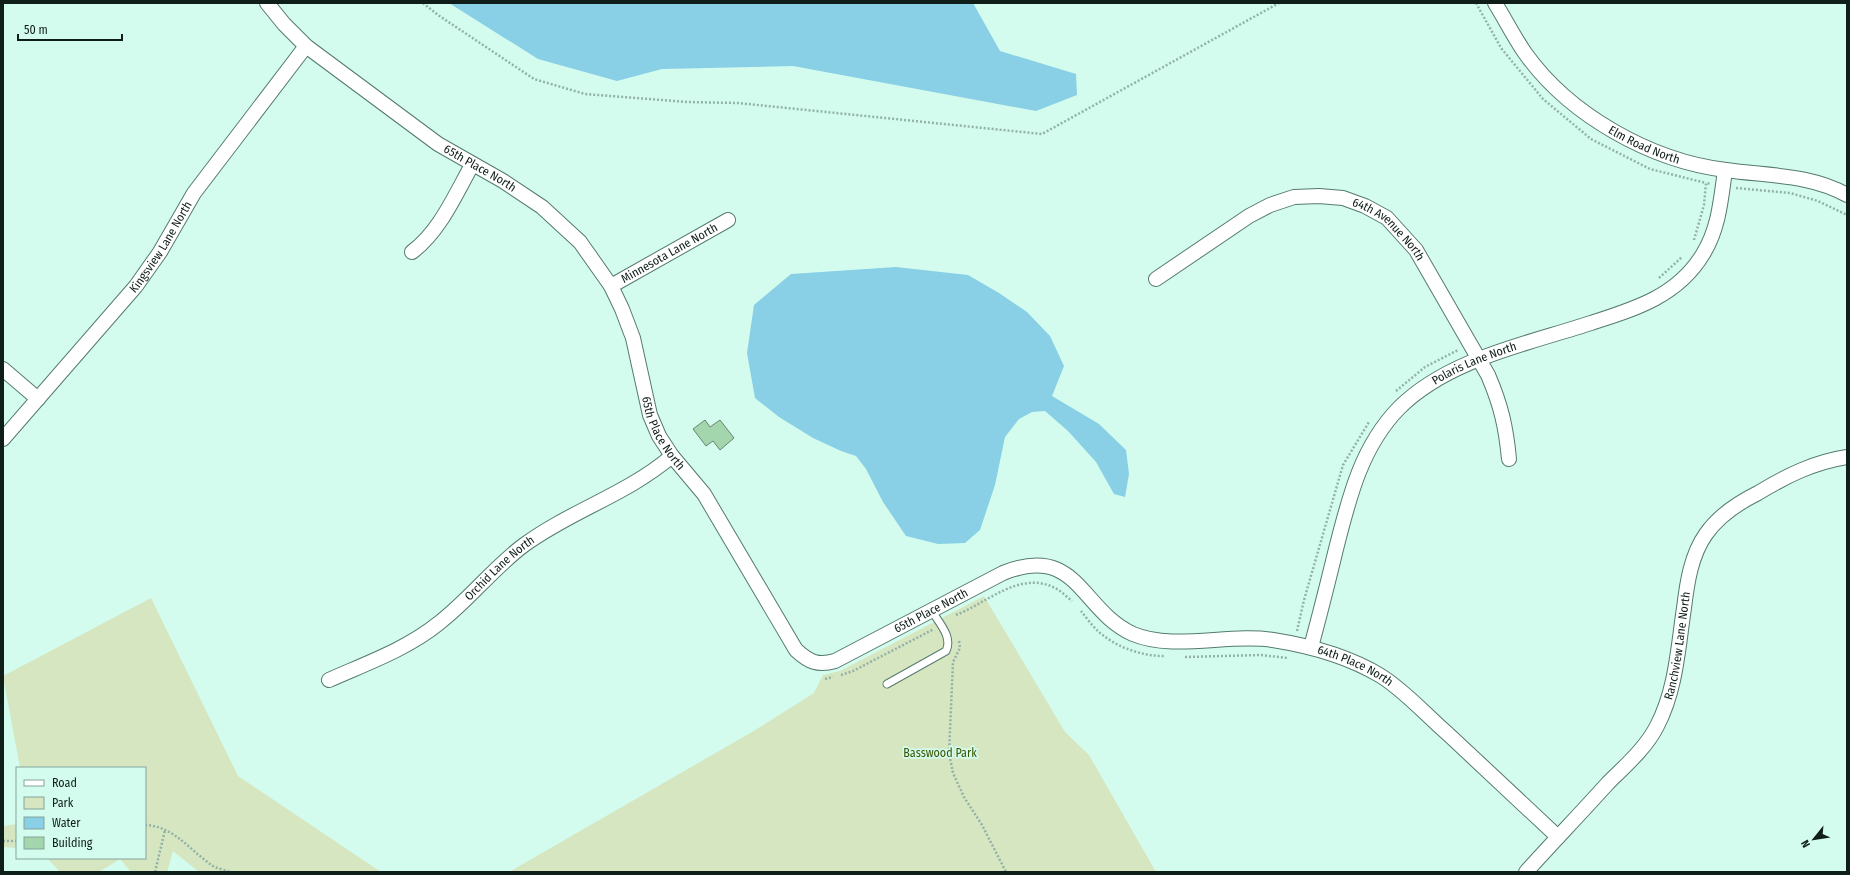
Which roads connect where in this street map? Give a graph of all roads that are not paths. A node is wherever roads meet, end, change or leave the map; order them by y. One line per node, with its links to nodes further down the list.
1 (267, 3): 3 (street, 65th Place North)
2 (1495, 3): 5 (street, Elm Road North)
3 (306, 46): 4 (street, 65th Place North); 13 (street, Kingsview Lane North)
4 (472, 165): 8 (street); 10 (street, 65th Place North)
5 (1724, 170): 6 (street, Elm Road North); 11 (street, Polaris Lane North)
6 (1847, 195)
7 (728, 220): 10 (street, Minnesota Lane North)
8 (412, 252)
9 (1156, 278): 11 (street, 64th Avenue North)
10 (611, 286): 15 (street, 65th Place North)
11 (1479, 359): 17 (street, 64th Avenue North); 20 (street, Polaris Lane North)
12 (3, 368): 13 (street)
13 (38, 399): 14 (street, Kingsview Lane North)
14 (3, 440)
15 (672, 456): 18 (street, 65th Place North); 21 (street, Orchid Lane North)
16 (1847, 457): 23 (street, Ranchview Lane North)
17 (1509, 459)
18 (932, 611): 19 (street, 65th Place North); 22 (lane)
19 (1102, 611): 20 (street, 64th Place North)
20 (1311, 647): 23 (street, 64th Place North)
21 (330, 680)
22 (887, 684)
23 (1558, 836): 24 (street, Ranchview Lane North)
24 (1526, 872)

